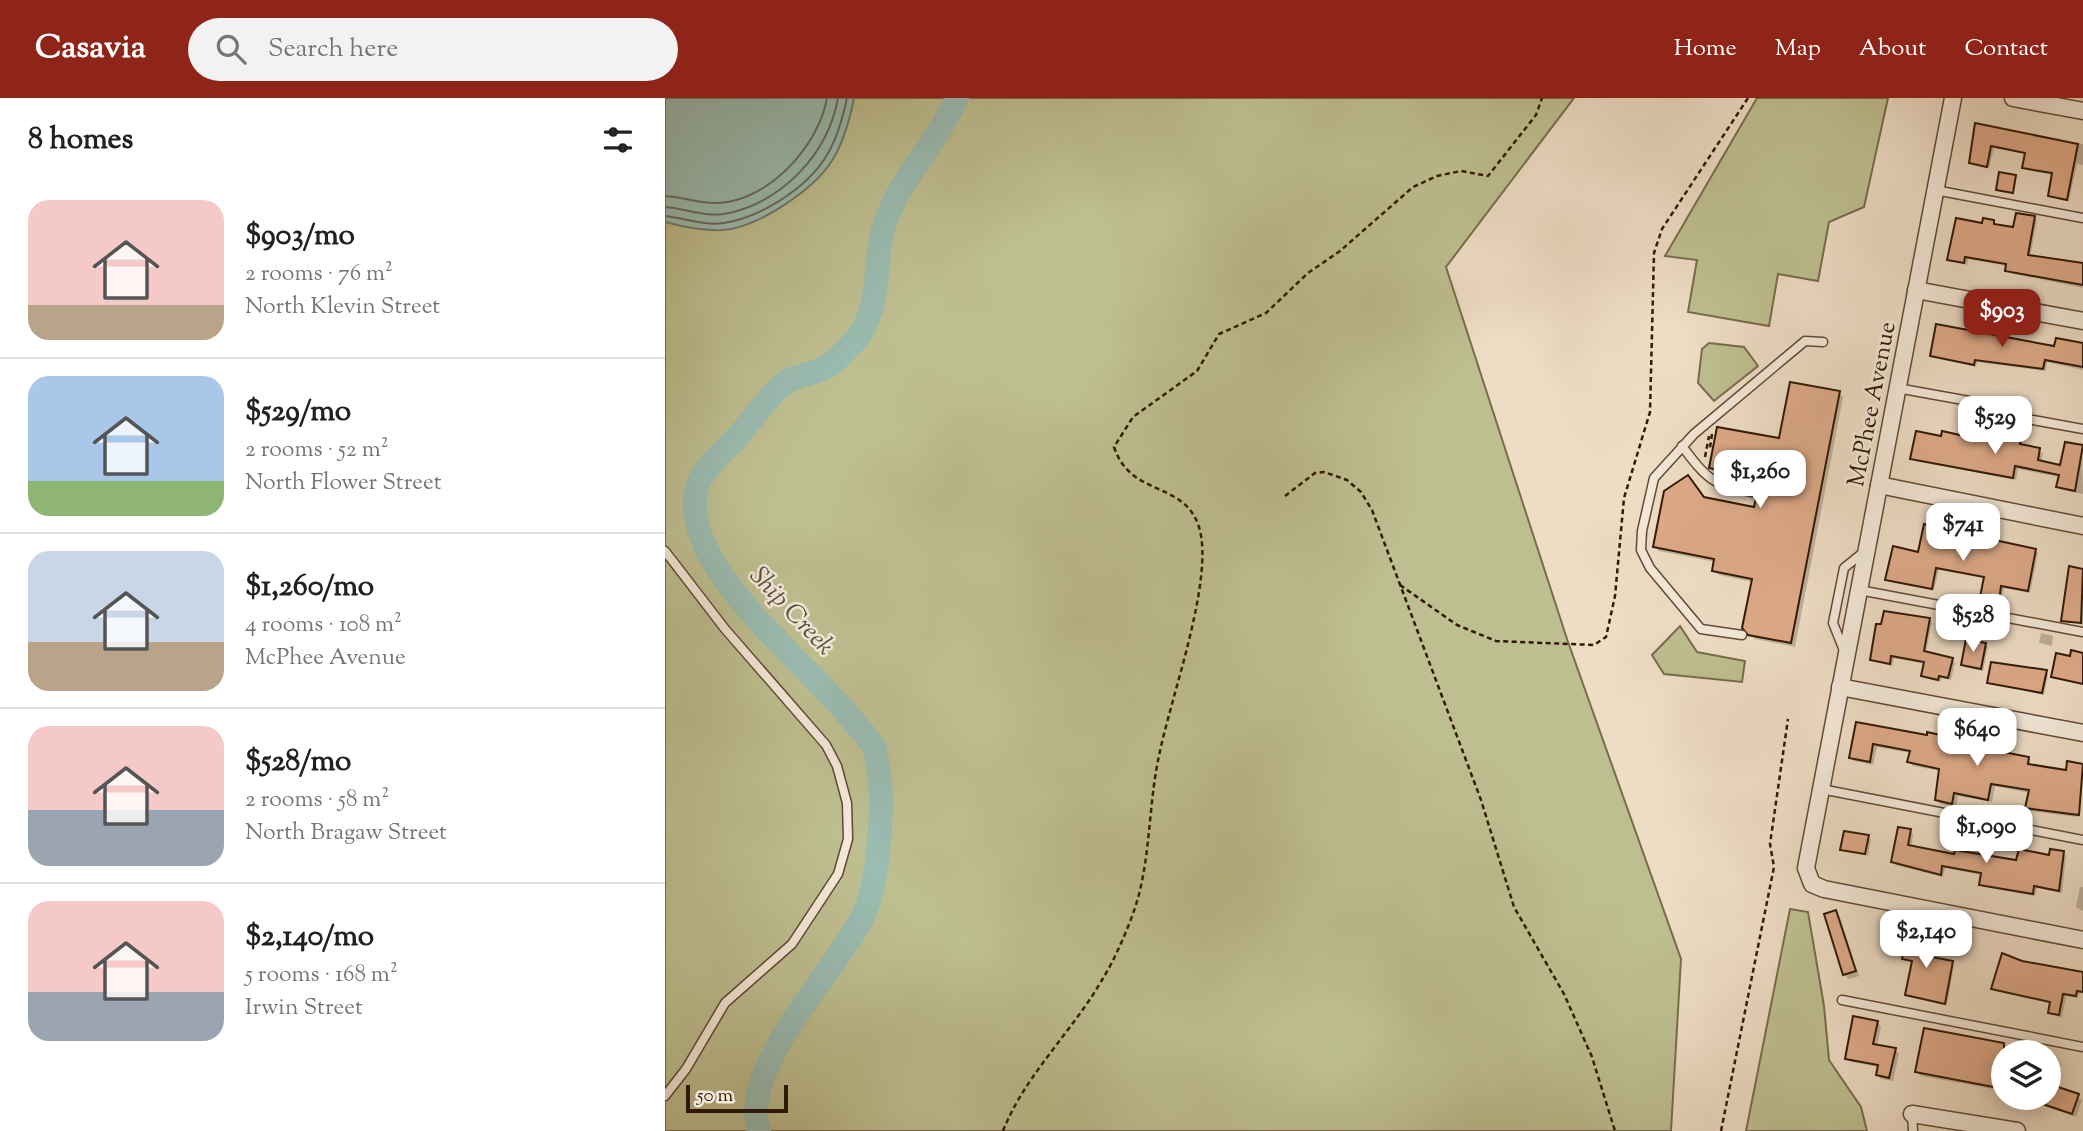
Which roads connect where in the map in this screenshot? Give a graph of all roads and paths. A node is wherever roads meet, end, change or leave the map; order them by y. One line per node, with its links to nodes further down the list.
1 (1542, 98): 39 (path)
2 (1748, 98): 24 (path)
3 (1953, 98): 6 (street, McPhee Avenue)
4 (2013, 98): 5 (street)
5 (2083, 111)
6 (1935, 190): 7 (lane); 8 (street, McPhee Avenue)
7 (2083, 218)
8 (1916, 290): 9 (street); 11 (street, McPhee Avenue)
9 (2083, 321)
10 (1823, 342): 15 (lane)
11 (1897, 388): 12 (lane); 18 (street, McPhee Avenue)
12 (1969, 401)
13 (2033, 420): 14 (lane)
14 (2083, 429)
15 (1682, 446): 17 (lane); 27 (lane)
16 (1713, 448): 17 (path)
17 (1702, 472): 19 (lane)
18 (1879, 485): 21 (street); 22 (street, McPhee Avenue)
19 (1752, 492)
20 (1285, 496): 24 (path)
21 (2083, 526)
22 (1867, 550): 25 (street, McPhee Avenue); 28 (lane)
23 (665, 551): 37 (lane)
24 (1400, 585): 40 (path)
25 (1859, 590): 26 (lane); 28 (street, McPhee Avenue)
26 (2083, 632)
27 (1742, 635)
28 (1846, 656): 29 (street, McPhee Avenue)
29 (1840, 687): 31 (street); 32 (street, McPhee Avenue)
30 (1788, 719): 41 (path)
31 (2083, 733)
32 (1821, 789): 33 (lane); 34 (street, McPhee Avenue)
33 (2083, 839)
34 (2083, 940)
35 (1842, 1000): 36 (lane)
36 (2083, 1047)
37 (665, 1096)
38 (1912, 1123): 42 (street)
39 (1003, 1131)
40 (1615, 1131)
41 (1721, 1131)
42 (2017, 1131)

